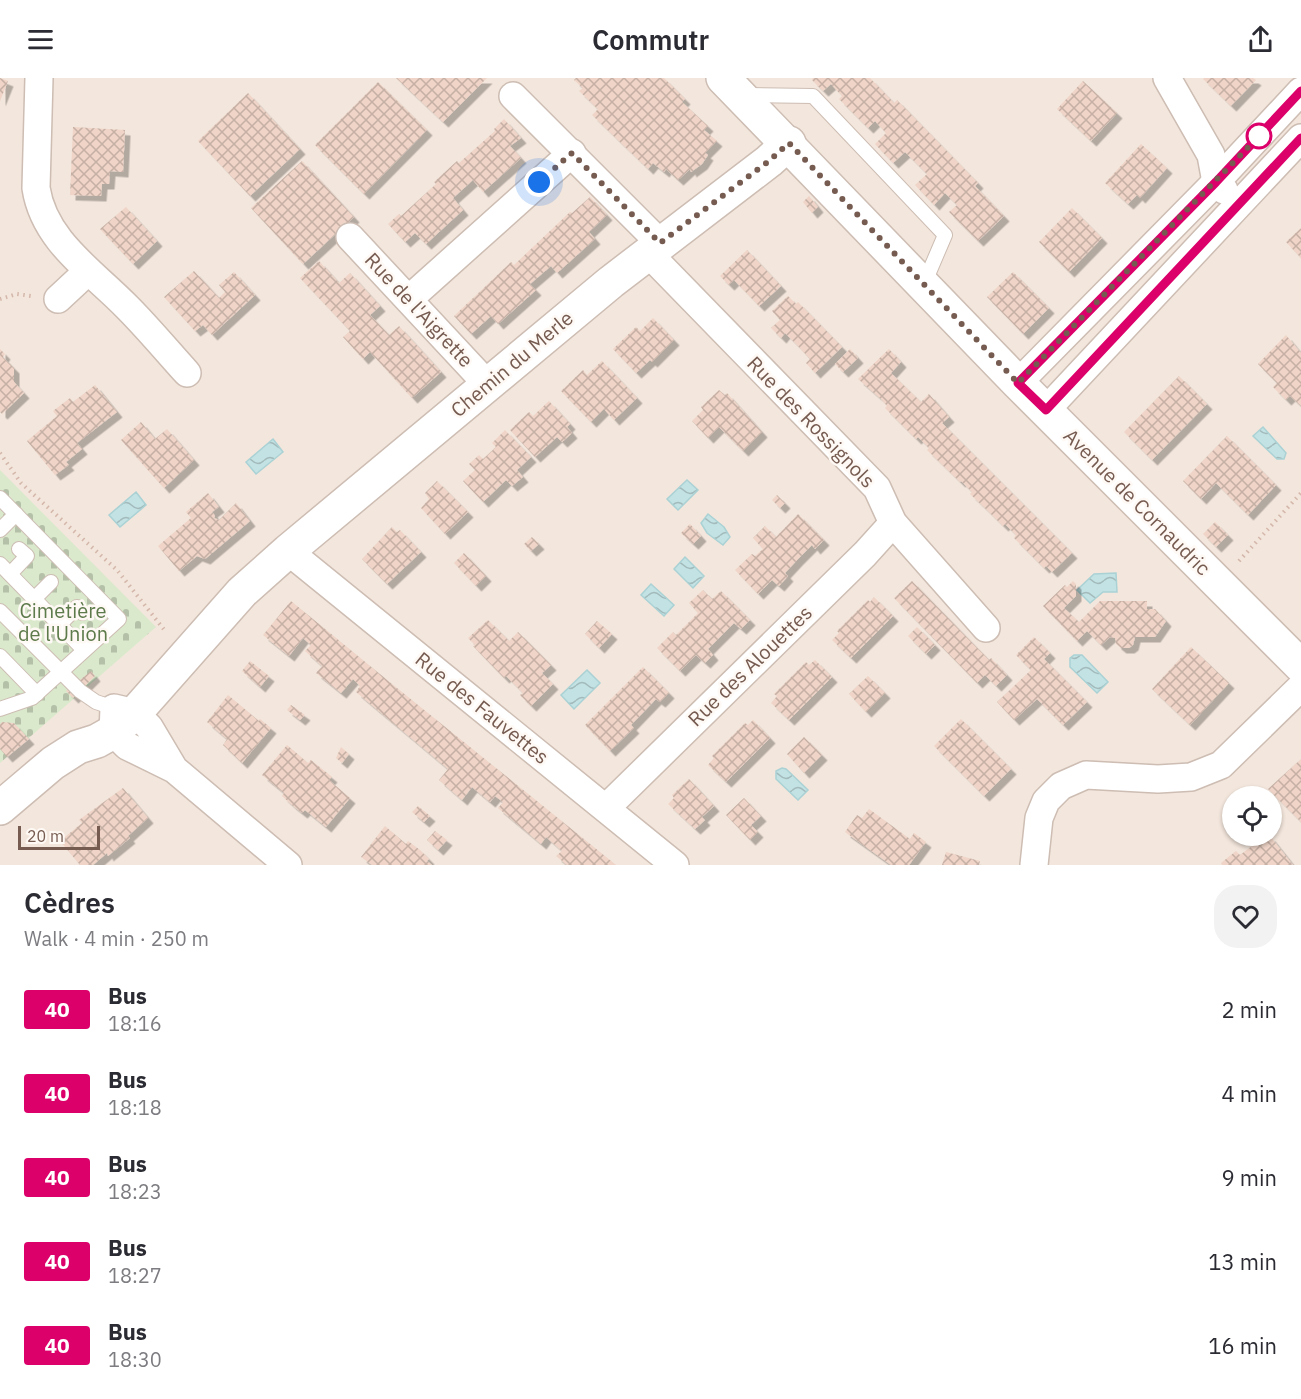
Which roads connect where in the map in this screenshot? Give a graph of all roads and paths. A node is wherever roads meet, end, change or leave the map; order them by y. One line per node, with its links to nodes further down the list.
1 (39, 78): 13 (street)
2 (1167, 78): 9 (street)
3 (732, 86): 7 (street, Avenue de Cornaudric); 14 (lane)
4 (1301, 91): 9 (street)
5 (513, 96): 8 (street, Rue des Rossignols)
6 (1301, 138): 10 (street)
7 (789, 143): 12 (street, Chemin du Merle); 14 (street, Avenue de Cornaudric)
8 (572, 153): 12 (street, Rue des Rossignols); 17 (street)
9 (1216, 182): 10 (street); 19 (street)
10 (1238, 206): 21 (street)
11 (351, 237): 17 (street, Rue de l'Aigrette)
12 (654, 248): 20 (street, Chemin du Merle); 26 (street, Rue des Rossignols)
13 (87, 272): 16 (street); 18 (street)
14 (924, 284): 19 (street, Avenue de Cornaudric)
15 (0, 299): 16 (path)
16 (58, 299)
17 (409, 299): 20 (street, Rue de l'Aigrette)
18 (187, 373)
19 (1018, 383): 21 (street, Avenue de Cornaudric)
20 (487, 384): 29 (street, Chemin du Merle)
21 (1046, 410): 32 (street, Avenue de Cornaudric)
22 (0, 453): 38 (path)
23 (1301, 494): 32 (path)
24 (0, 498): 25 (lane)
25 (16, 514): 27 (lane); 39 (lane)
26 (893, 523): 37 (street, Rue des Rossignols); 49 (street, Rue des Alouettes)
27 (0, 530)
28 (19, 549): 30 (lane)
29 (288, 551): 46 (street, Chemin du Merle); 49 (street, Rue des Fauvettes)
30 (5, 569): 33 (lane)
31 (51, 582): 33 (lane)
32 (1218, 584): 41 (street, Avenue de Cornaudric)
33 (34, 599): 36 (lane)
34 (0, 611): 42 (lane)
35 (82, 613): 36 (lane)
36 (59, 625): 39 (lane)
37 (986, 628)
38 (170, 637)
39 (84, 651): 42 (lane)
40 (0, 656): 44 (lane)
41 (1301, 666)
42 (60, 672): 44 (lane); 46 (lane)
43 (1301, 687): 52 (street)
44 (37, 694): 45 (lane)
45 (0, 709)
46 (120, 718): 47 (street, Chemin du Merle); 48 (street, Chemin du Merle); 50 (street)
47 (0, 788)
48 (0, 808)
49 (606, 808): 51 (street, Rue des Fauvettes)
50 (288, 865)
51 (675, 865)
52 (1034, 865)

